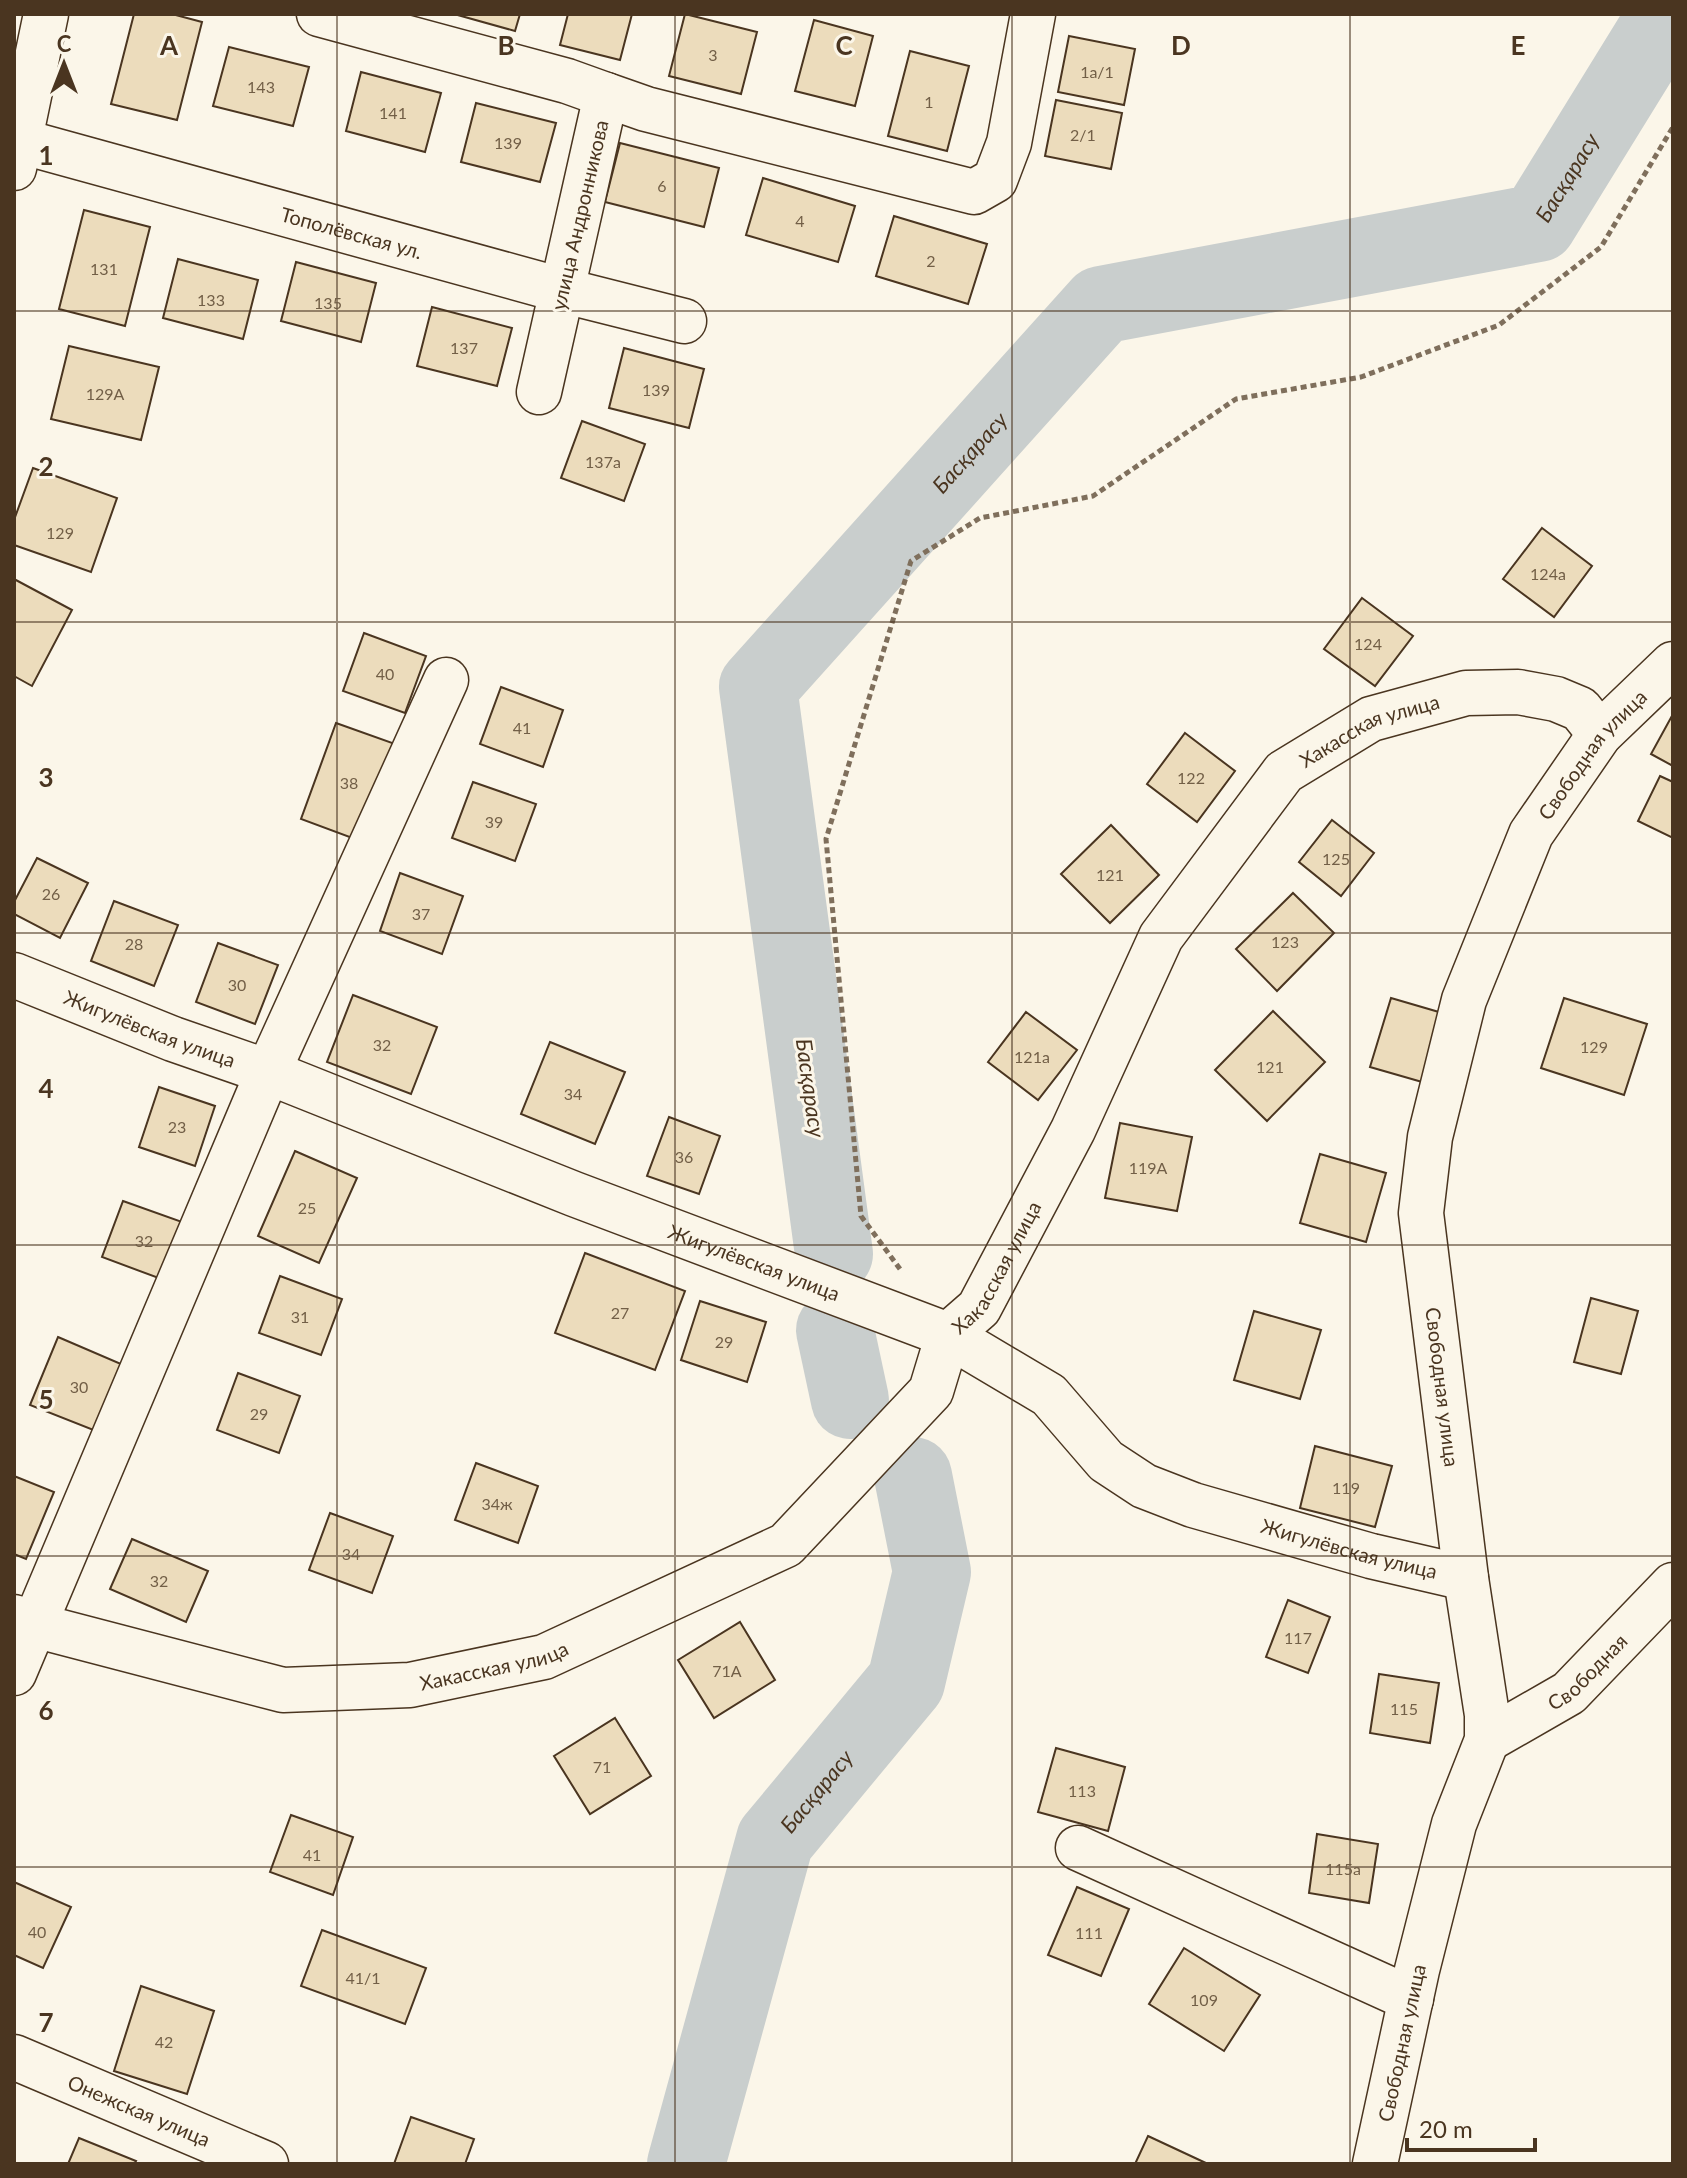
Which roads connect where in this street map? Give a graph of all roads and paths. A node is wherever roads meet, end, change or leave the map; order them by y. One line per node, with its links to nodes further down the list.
1 (46, 14): 6 (street)
2 (319, 14): 4 (street, улица Андронникова)
3 (1033, 14): 4 (street)
4 (606, 95): 7 (street, улица Андронникова)
5 (1673, 127): 15 (path)
6 (17, 154): 7 (street, Тополёвская ул.)
7 (561, 290): 8 (street, Тополёвская ул.); 9 (street, улица Андронникова)
8 (684, 321)
9 (539, 392)
10 (1673, 664): 12 (street, Свободная улица)
11 (446, 680): 14 (street)
12 (1600, 734): 16 (street, Хакасская улица); 17 (street, Свободная улица)
13 (14, 975): 14 (street, Жигулёвская улица)
14 (268, 1072): 16 (street, Жигулёвская улица); 19 (street)
15 (904, 1275)
16 (948, 1335): 17 (street, Жигулёвская улица); 19 (street, Хакасская улица)
17 (1466, 1578): 21 (street, Свободная улица)
18 (1673, 1585): 21 (street, Свободная)
19 (24, 1621): 20 (street)
20 (14, 1673)
21 (1487, 1740): 23 (street, Свободная улица)
22 (1078, 1848): 23 (street)
23 (1411, 1999): 26 (street, Свободная улица)
24 (14, 2057): 25 (street, Онежская улица)
25 (266, 2164)
26 (1375, 2164)

